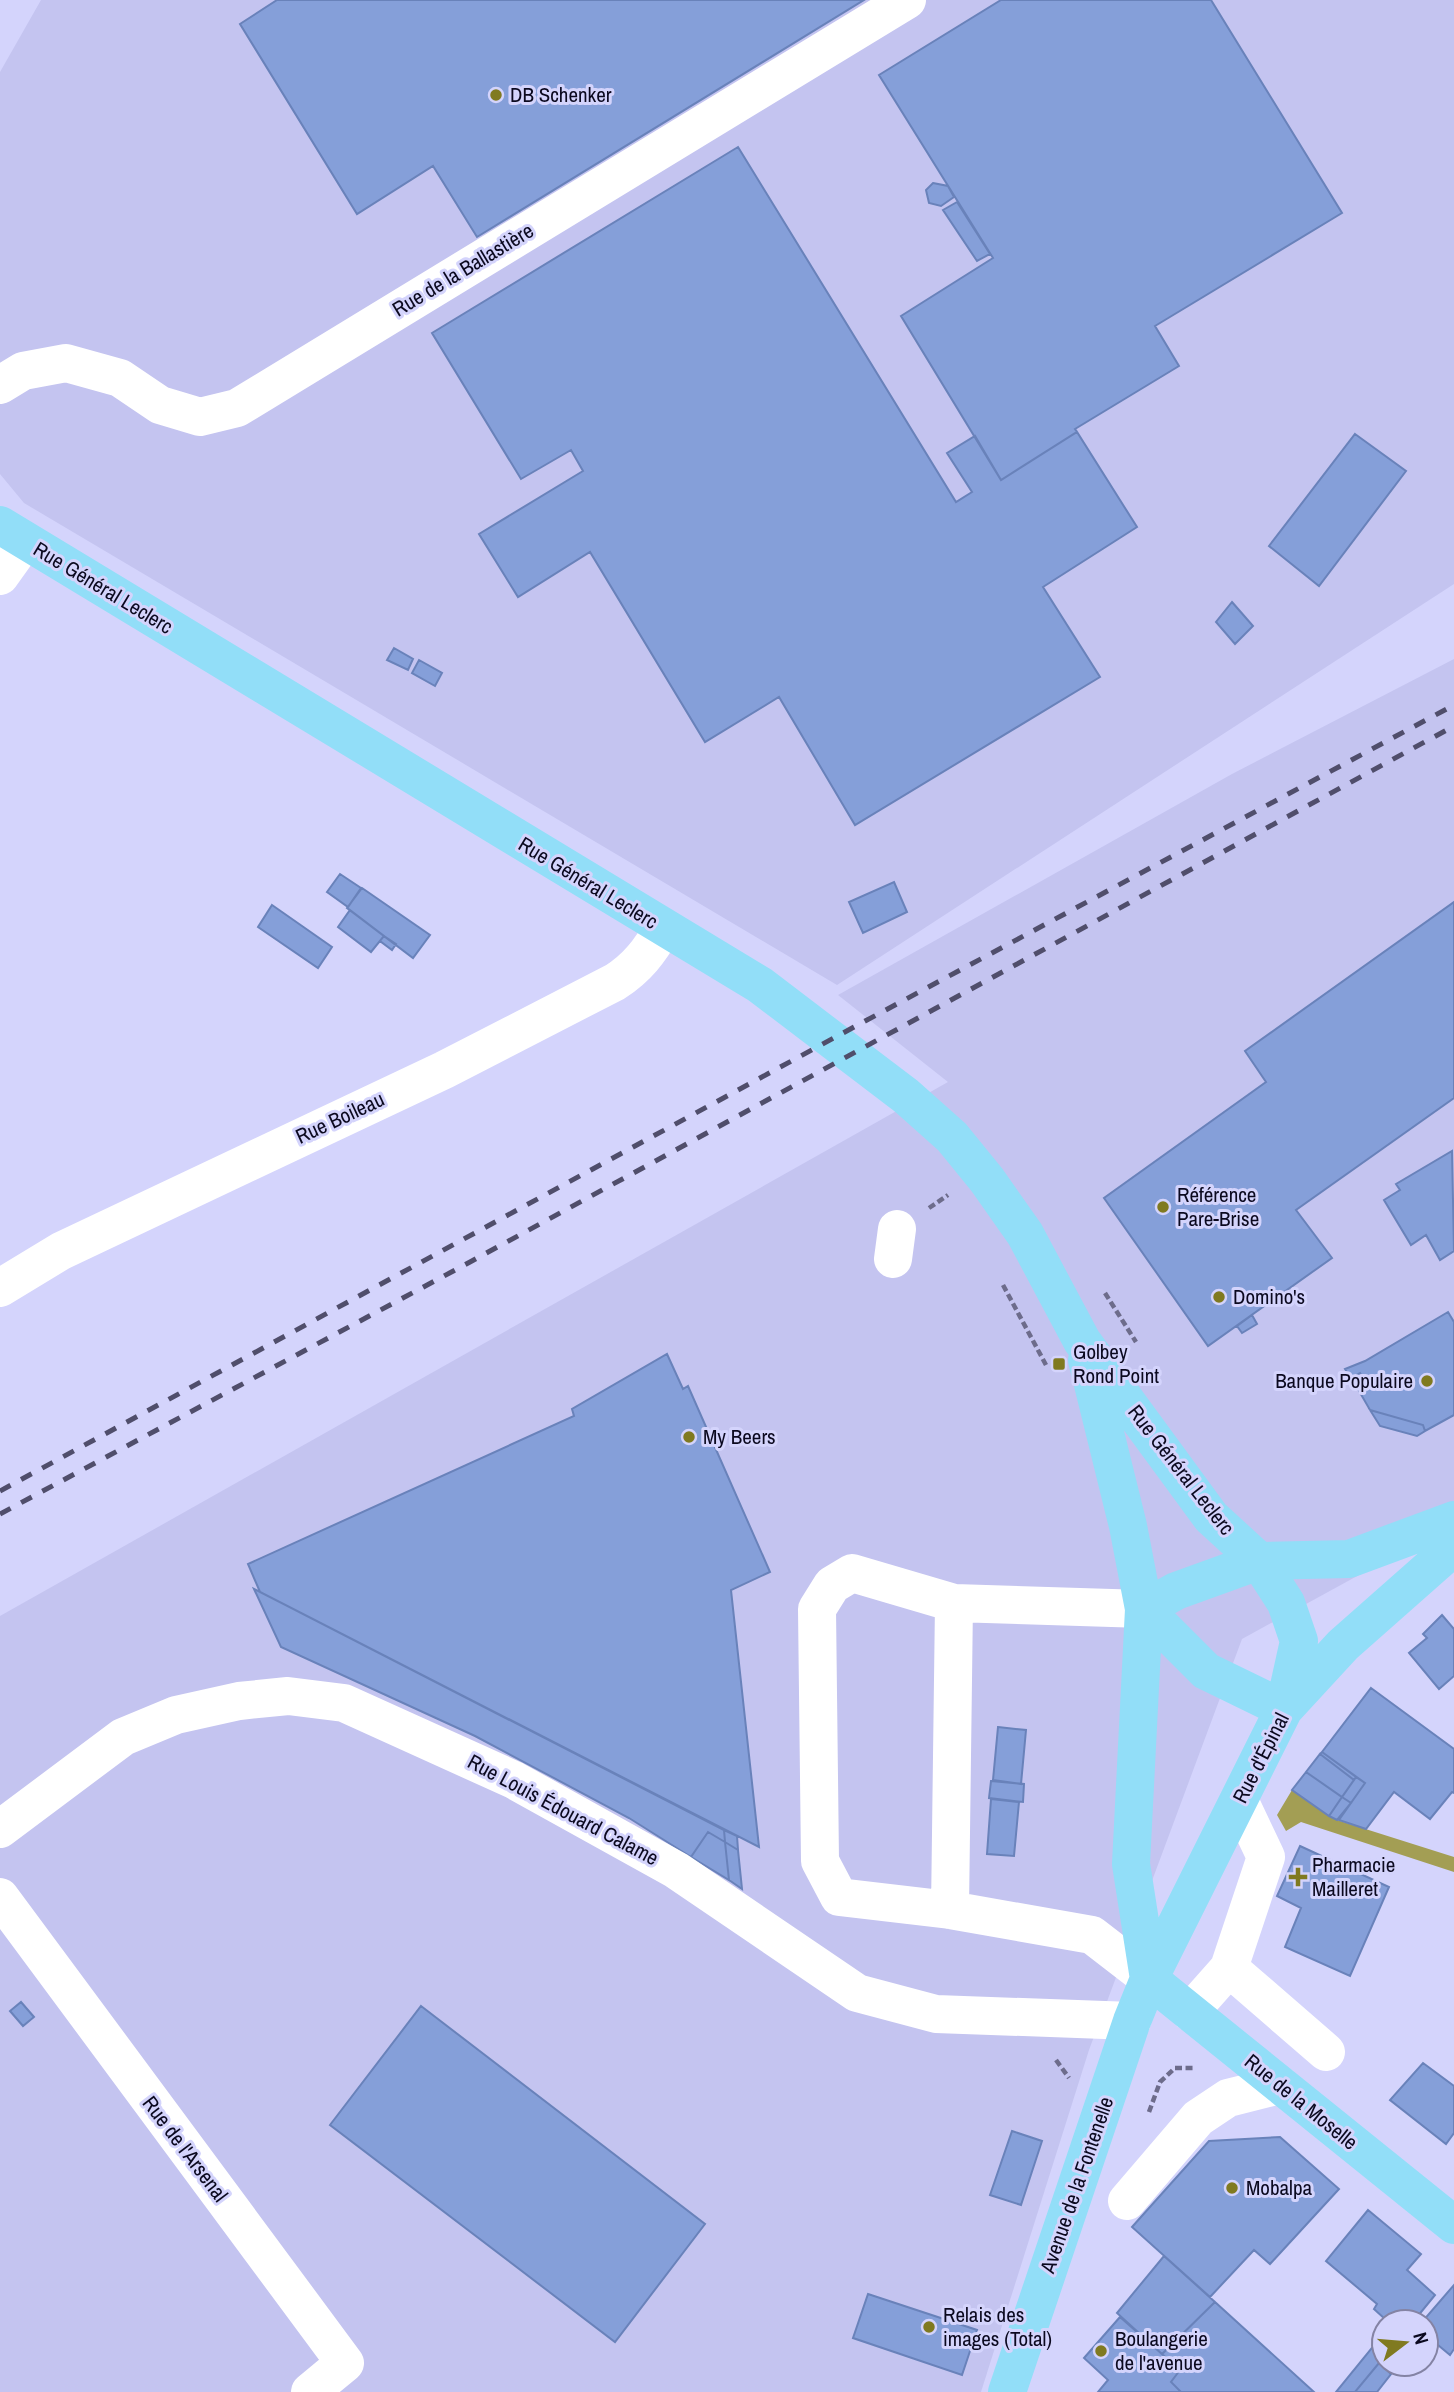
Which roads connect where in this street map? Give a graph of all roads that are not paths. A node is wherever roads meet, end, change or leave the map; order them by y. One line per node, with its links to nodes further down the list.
1 (907, 0): 2 (street, Rue de la Ballastière)
2 (0, 385)
3 (13, 533): 4 (street); 5 (main road, Rue Général Leclerc)
4 (0, 576)
5 (663, 928): 6 (street, Rue Boileau); 7 (main road, Rue Général Leclerc)
6 (0, 1288)
7 (1082, 1340): 10 (main road, Rue Général Leclerc); 12 (main road, Rue Général Leclerc)
8 (1454, 1520): 10 (main road)
9 (1454, 1546): 13 (main road, Rue d'Épinal)
10 (1259, 1561): 12 (main road); 13 (main road, Rue Général Leclerc)
11 (954, 1603): 12 (street); 17 (street); 17 (street)
12 (1144, 1609): 13 (main road); 19 (main road, Rue Général Leclerc)
13 (1284, 1709): 14 (main road, Rue d'Épinal)
14 (1239, 1800): 18 (street); 19 (main road, Rue d'Épinal)
15 (0, 1829): 21 (street, Rue Louis Édouard Calame)
16 (0, 1898): 26 (street, Rue de l'Arsenal)
17 (950, 1910): 19 (street)
18 (1229, 1968): 20 (street); 22 (street)
19 (1149, 1979): 20 (main road, Rue de la Moselle); 21 (main road, Avenue de la Fontenelle)
20 (1190, 2012): 23 (main road, Rue de la Moselle)
21 (1132, 2021): 27 (main road, Avenue de la Fontenelle)
22 (1326, 2052)
23 (1280, 2085): 24 (street); 25 (main road, Rue de la Moselle)
24 (1127, 2201)
25 (1454, 2225)
26 (310, 2392)
27 (1007, 2392)

